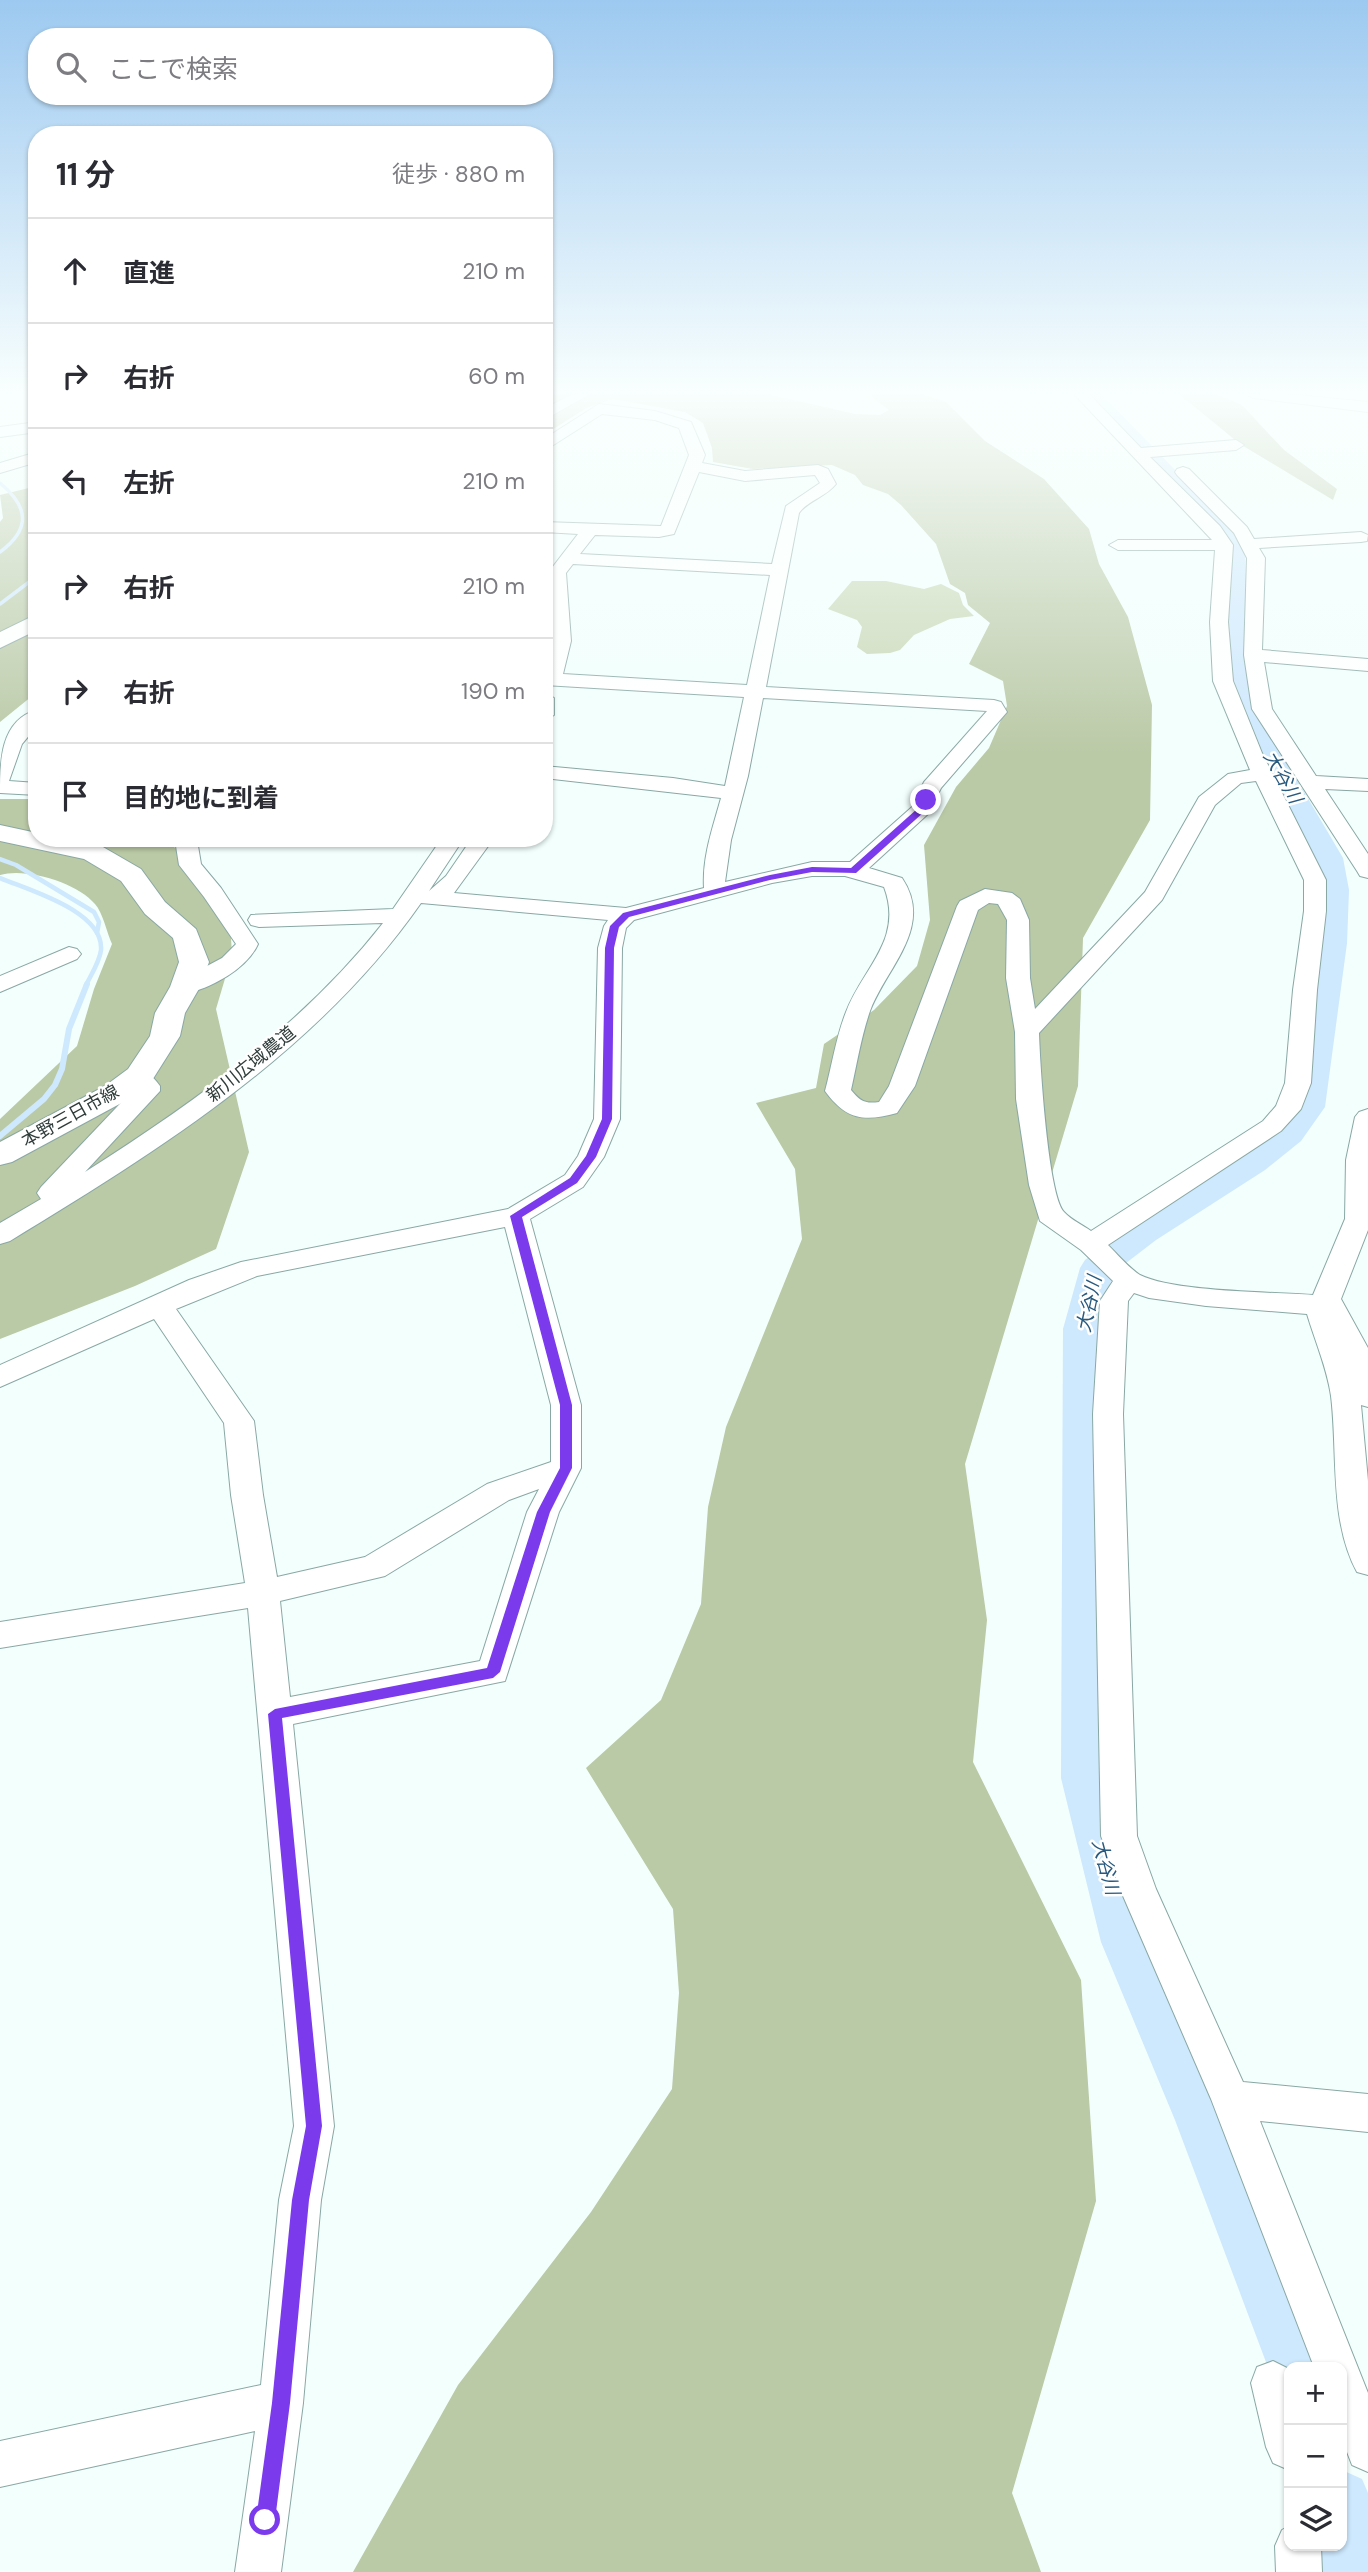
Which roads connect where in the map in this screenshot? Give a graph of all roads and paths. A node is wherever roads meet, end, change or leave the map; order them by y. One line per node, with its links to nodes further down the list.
1 (674, 514): 6 (street)
2 (792, 514): 12 (street)
3 (1198, 514): 10 (street)
4 (1224, 514): 8 (street)
5 (553, 528): 6 (street)
6 (590, 530): 11 (street)
7 (1361, 537): 8 (street)
8 (1249, 544): 15 (street)
9 (1118, 545): 10 (street)
10 (1224, 545): 22 (street)
11 (568, 559): 12 (street); 17 (street)
12 (778, 570): 19 (street)
13 (28, 626): 14 (main road)
14 (0, 640)
15 (1253, 655): 16 (street); 24 (street)
16 (1368, 664)
17 (553, 665)
18 (553, 679): 19 (street)
19 (754, 691): 27 (street); 34 (street)
20 (28, 722): 23 (street)
21 (553, 773): 27 (street)
22 (1264, 775): 44 (street); 50 (street)
23 (0, 782): 26 (street)
24 (1308, 782): 25 (street); 35 (street)
25 (1368, 785)
26 (28, 788)
27 (732, 793): 36 (street)
28 (0, 832): 29 (main road, 本野三日市線)
29 (28, 838)
30 (66, 847): 43 (main road, 本野三日市線)
31 (187, 847): 43 (street)
32 (449, 847): 37 (street, 新川広域農道)
33 (477, 847): 37 (street)
34 (853, 871): 36 (street); 44 (street)
35 (1368, 871)
36 (715, 892): 38 (street)
37 (426, 897): 38 (street); 39 (street, 新川広域農道)
38 (626, 915): 48 (street)
39 (400, 916): 40 (street); 49 (street, 新川広域農道)
40 (259, 920)
41 (69, 954): 42 (street)
42 (0, 985)
43 (185, 987): 45 (main road, 本野三日市線)
44 (1027, 1032): 50 (street)
45 (138, 1077): 47 (main road, 本野三日市線); 49 (street)
46 (1368, 1117): 52 (street)
47 (0, 1155)
48 (516, 1216): 53 (street); 56 (street)
49 (9, 1230)
50 (1091, 1244): 51 (street)
51 (1128, 1280): 52 (street); 61 (street)
52 (1323, 1302): 55 (street); 57 (street)
53 (159, 1305): 54 (street); 58 (street)
54 (0, 1377)
55 (1368, 1397)
56 (566, 1468): 58 (street); 60 (street)
57 (1368, 1563)
58 (263, 1593): 59 (street); 60 (street)
59 (0, 1635)
60 (275, 1714): 66 (street)
61 (1231, 2099): 62 (street); 63 (street)
62 (1368, 2113)
63 (1334, 2362)
64 (1273, 2383): 67 (street)
65 (1347, 2396): 68 (street)
66 (281, 2403): 69 (street); 71 (street)
67 (1284, 2427)
68 (1368, 2449)
69 (0, 2464)
70 (1298, 2551): 72 (street)
71 (258, 2572)
72 (1299, 2572)

